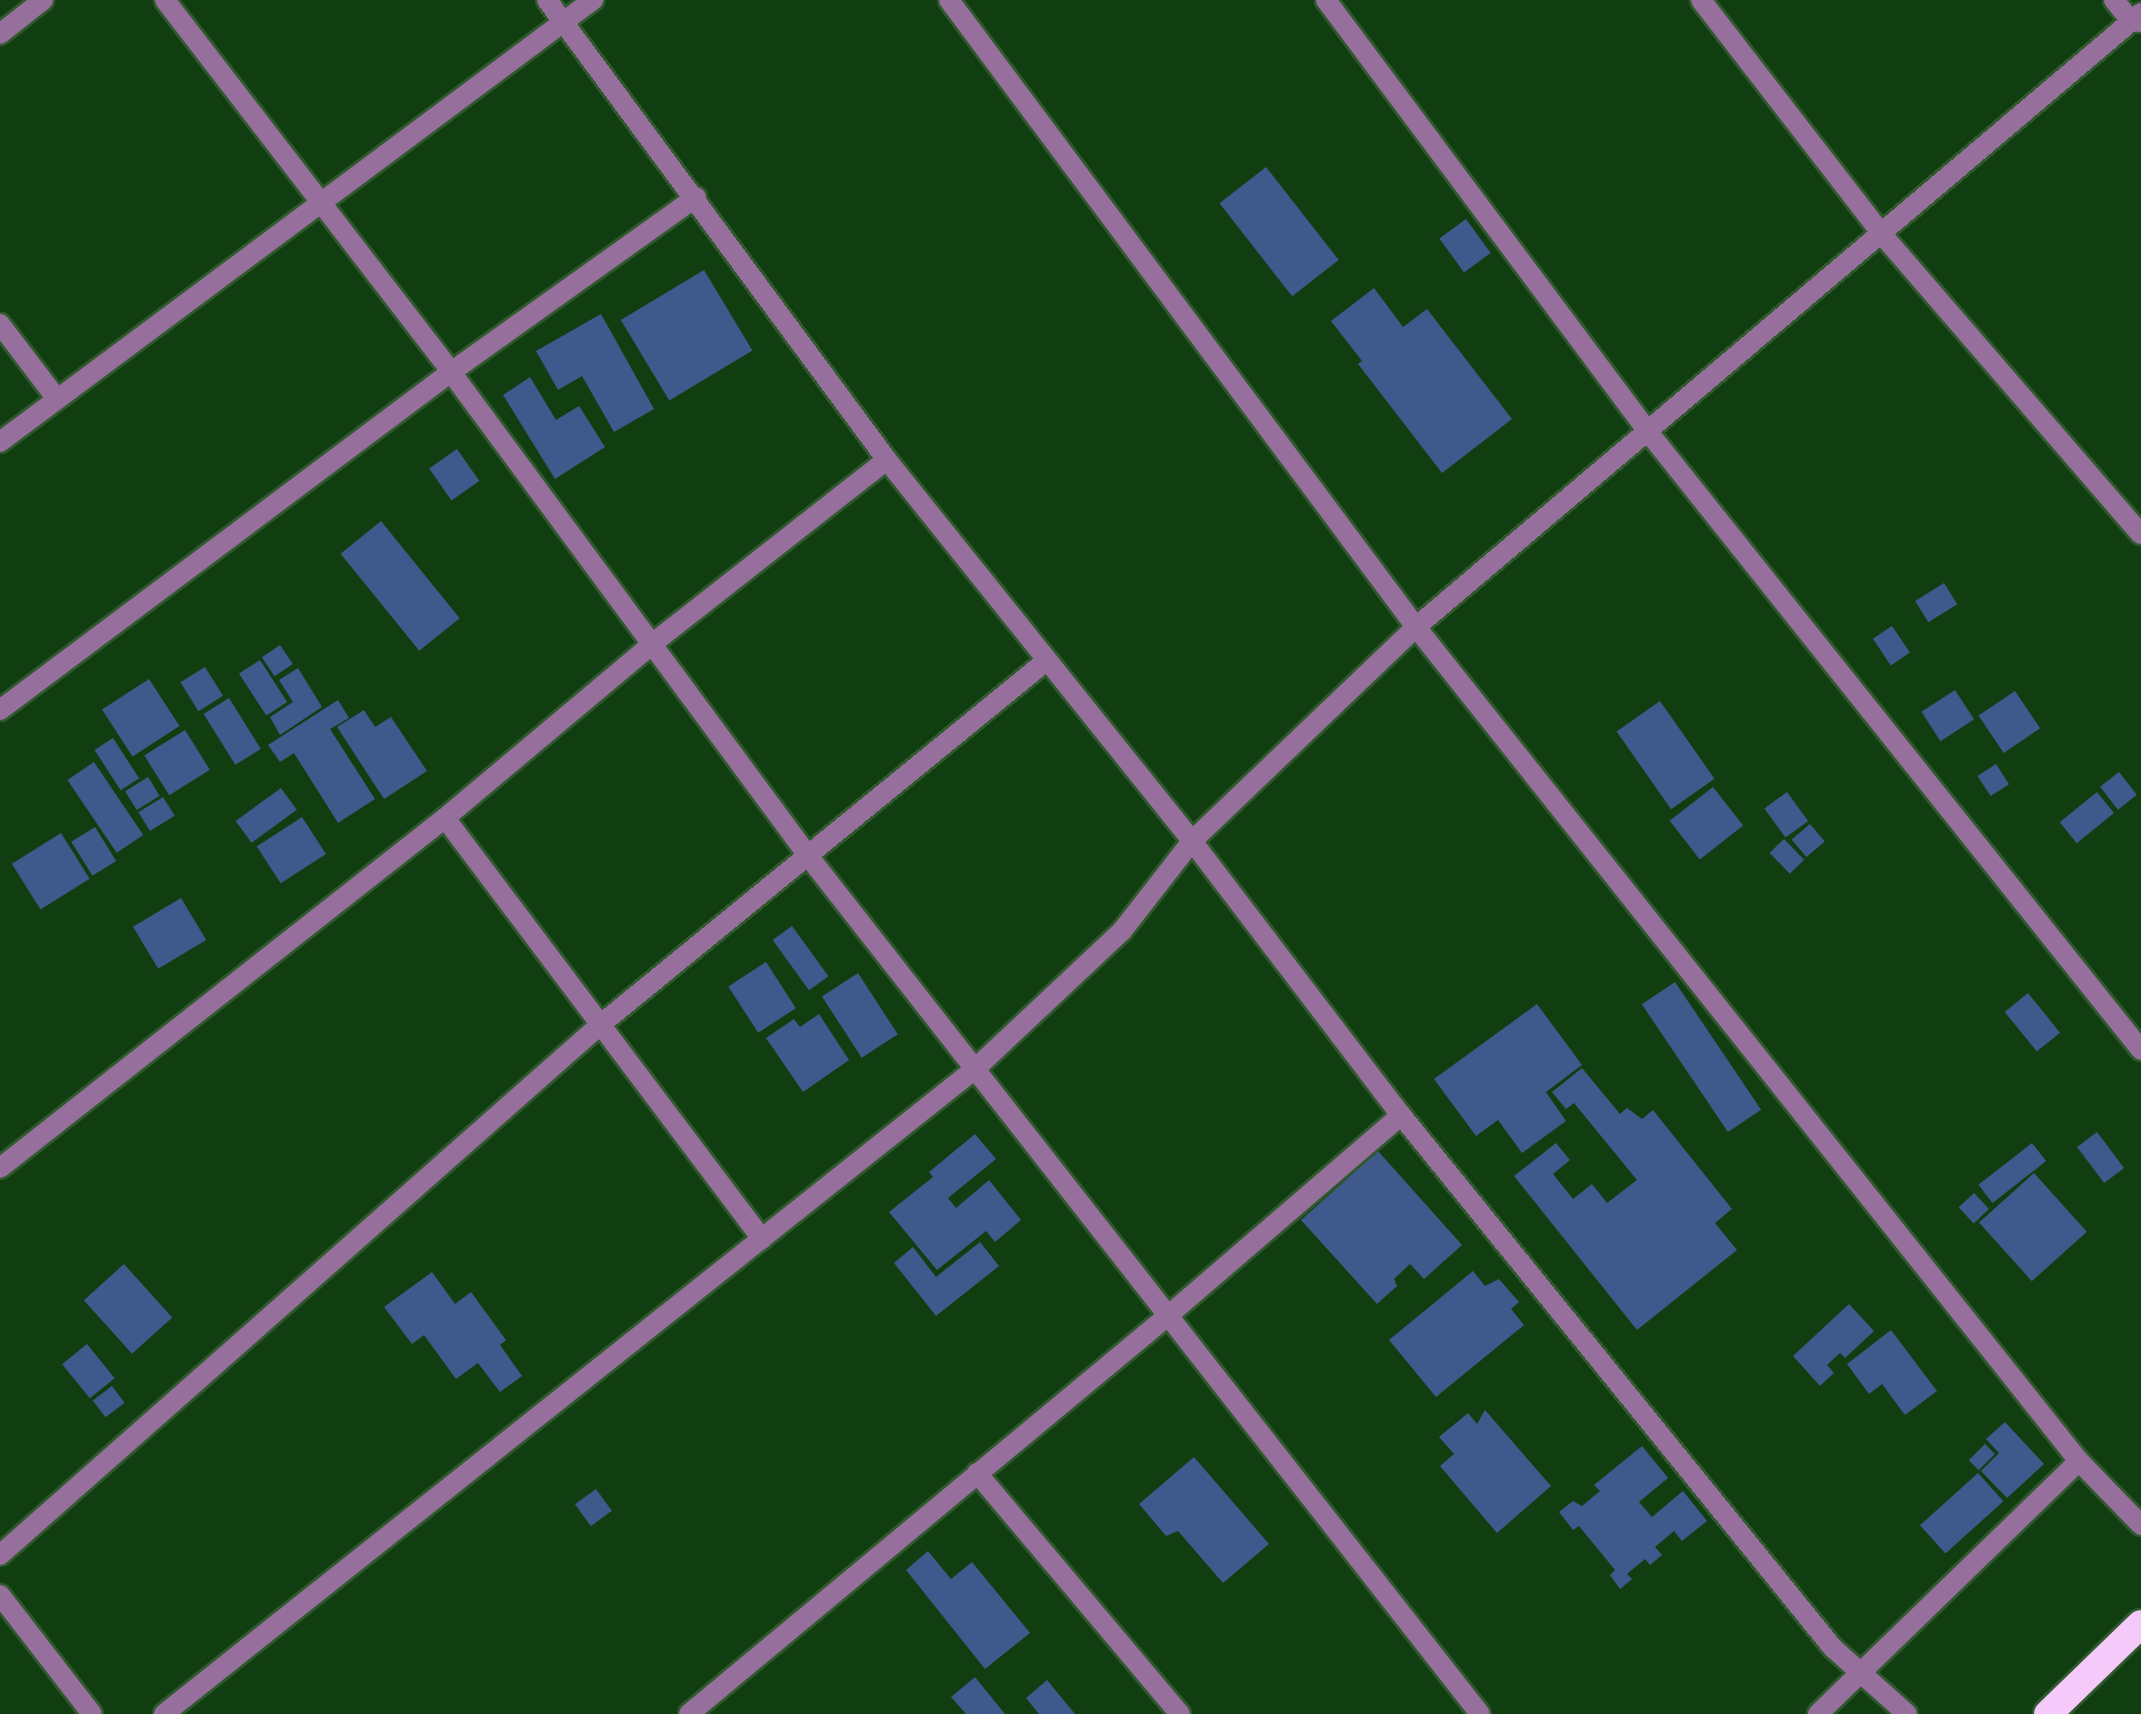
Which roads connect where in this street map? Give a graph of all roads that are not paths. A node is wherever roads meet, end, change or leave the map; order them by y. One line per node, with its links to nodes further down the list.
1 (43, 0): 11 (street)
2 (166, 0): 13 (street)
3 (546, 0): 10 (street)
4 (593, 0): 10 (street)
5 (950, 0): 22 (street)
6 (1326, 0): 18 (street)
7 (1700, 0): 14 (street)
8 (2114, 0): 9 (street)
9 (2138, 19): 14 (street)
10 (564, 22): 12 (street); 13 (street)
11 (0, 34)
12 (696, 196): 16 (street); 20 (street)
13 (320, 202): 16 (street); 17 (street)
14 (1880, 232): 18 (street); 21 (street)
15 (0, 324): 17 (street)
16 (450, 372): 23 (street); 25 (street)
17 (58, 399): 19 (street)
18 (1649, 433): 22 (street); 30 (street)
19 (0, 442)
20 (887, 460): 23 (street); 24 (street)
21 (2141, 534)
22 (1416, 627): 27 (street); 36 (street)
23 (652, 644): 26 (street); 28 (street)
24 (1045, 662): 27 (street); 28 (street)
25 (0, 710)
26 (444, 818): 29 (street); 33 (street)
27 (1192, 841): 31 (street); 32 (street)
28 (809, 857): 29 (street); 31 (street)
29 (600, 1025): 34 (street); 39 (street)
30 (2141, 1050)
31 (976, 1068): 34 (street); 35 (street)
32 (1401, 1114): 35 (street); 42 (street)
33 (0, 1168)
34 (762, 1239): 45 (street)
35 (1170, 1314): 37 (street); 47 (street)
36 (2080, 1461): 38 (street); 42 (street)
37 (977, 1474): 43 (street); 46 (street)
38 (2141, 1526)
39 (0, 1555)
40 (0, 1595): 44 (street)
41 (2141, 1624): 50 (highway)
42 (1858, 1674): 48 (street); 49 (street)
43 (1173, 1711)
44 (92, 1714)
45 (164, 1714)
46 (690, 1714)
47 (1480, 1714)
48 (1818, 1714)
49 (1907, 1714)
50 (2048, 1714)

